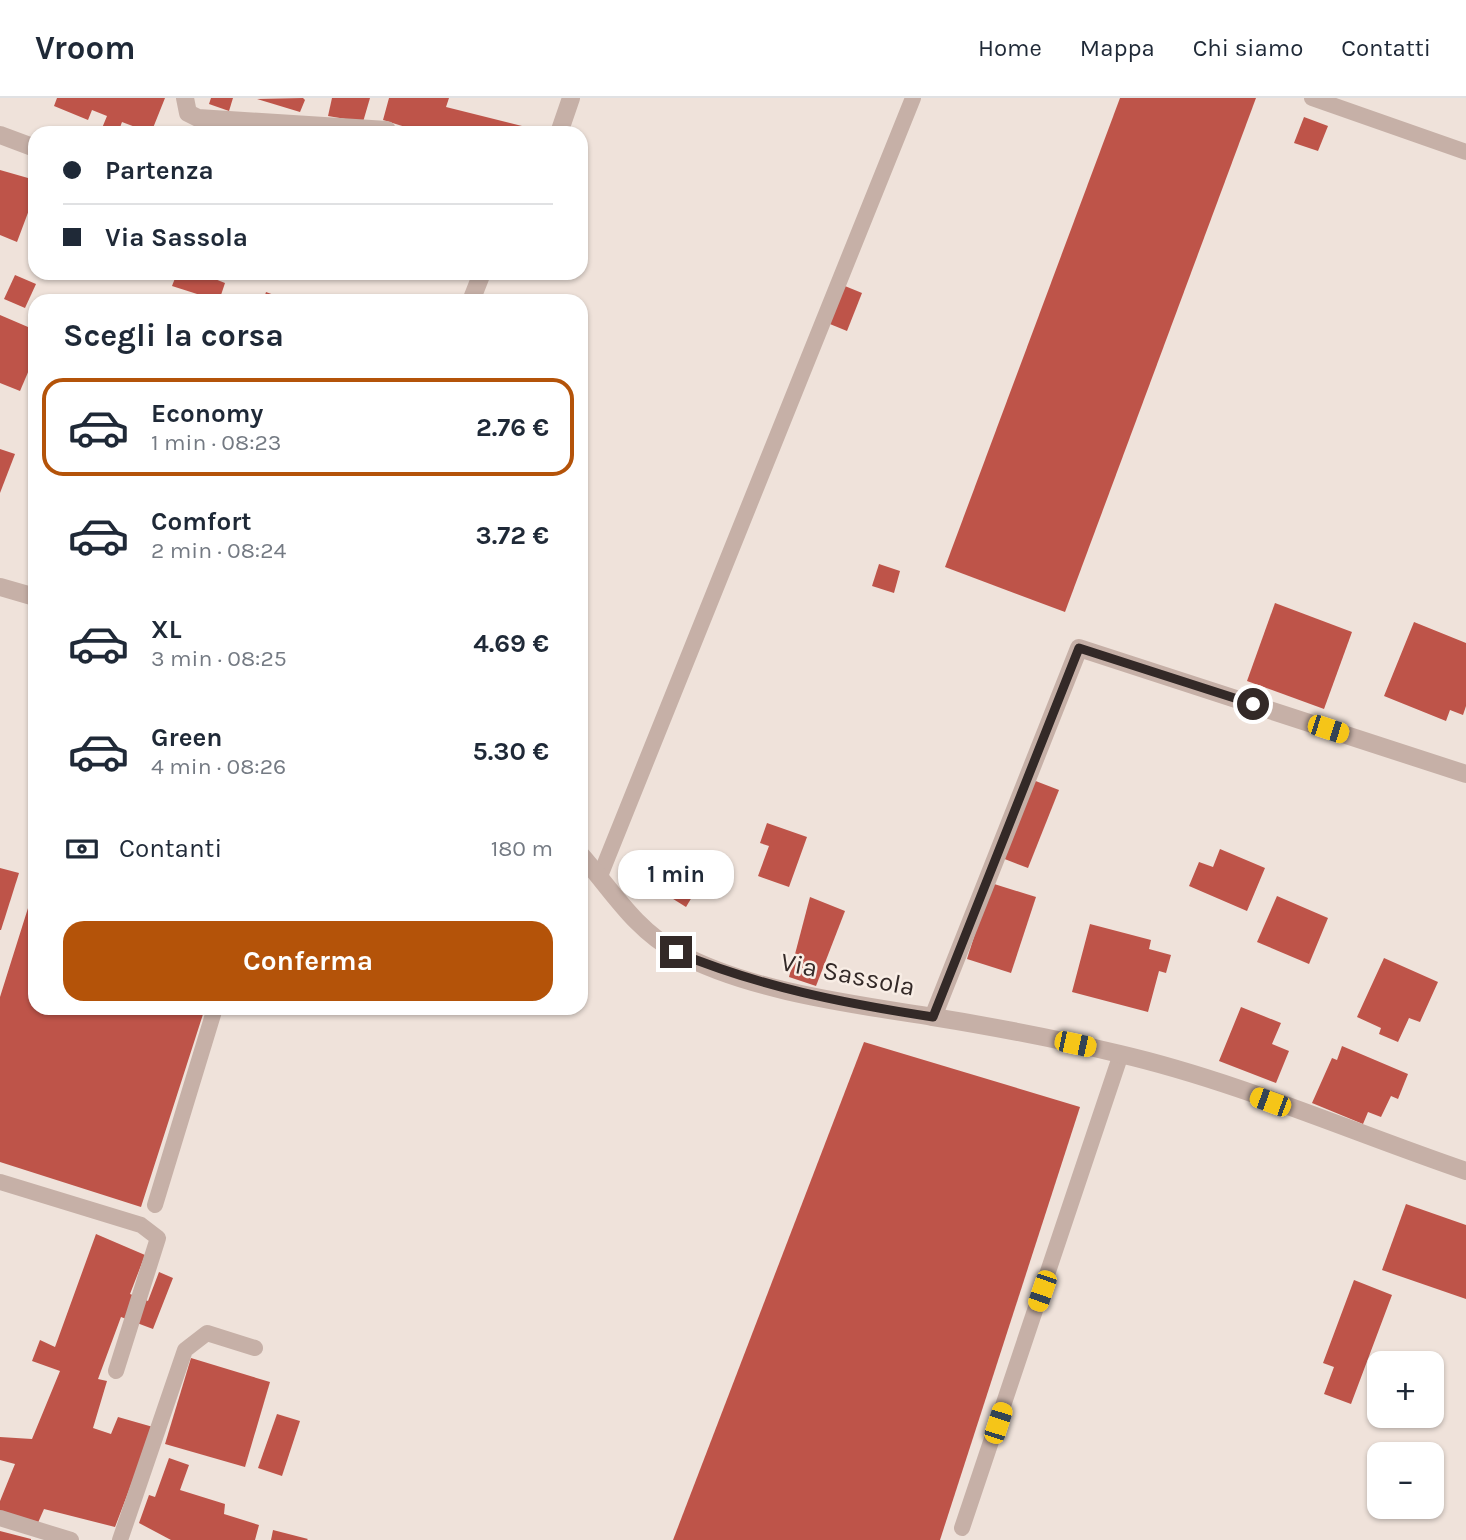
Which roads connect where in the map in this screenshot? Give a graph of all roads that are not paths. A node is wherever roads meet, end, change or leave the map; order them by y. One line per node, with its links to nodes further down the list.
1 (185, 98): 5 (street)
2 (571, 98): 6 (street)
3 (913, 98): 14 (lane)
4 (1312, 98): 9 (lane)
5 (324, 126)
6 (561, 126)
7 (0, 135): 8 (street)
8 (28, 145)
9 (1466, 152)
10 (0, 587): 11 (street)
11 (28, 595)
12 (1466, 774): 16 (street)
13 (588, 863): 14 (street, Via Sassola)
14 (600, 876): 16 (street, Via Sassola)
15 (213, 1015): 20 (lane)
16 (933, 1017): 17 (street, Via Sassola)
17 (1121, 1054): 18 (street, Via Sassola); 24 (lane)
18 (1466, 1171)
19 (0, 1182): 22 (lane)
20 (155, 1205)
21 (255, 1348): 26 (lane)
22 (116, 1371)
23 (0, 1518): 25 (lane)
24 (962, 1528)
25 (71, 1540)
26 (120, 1540)

